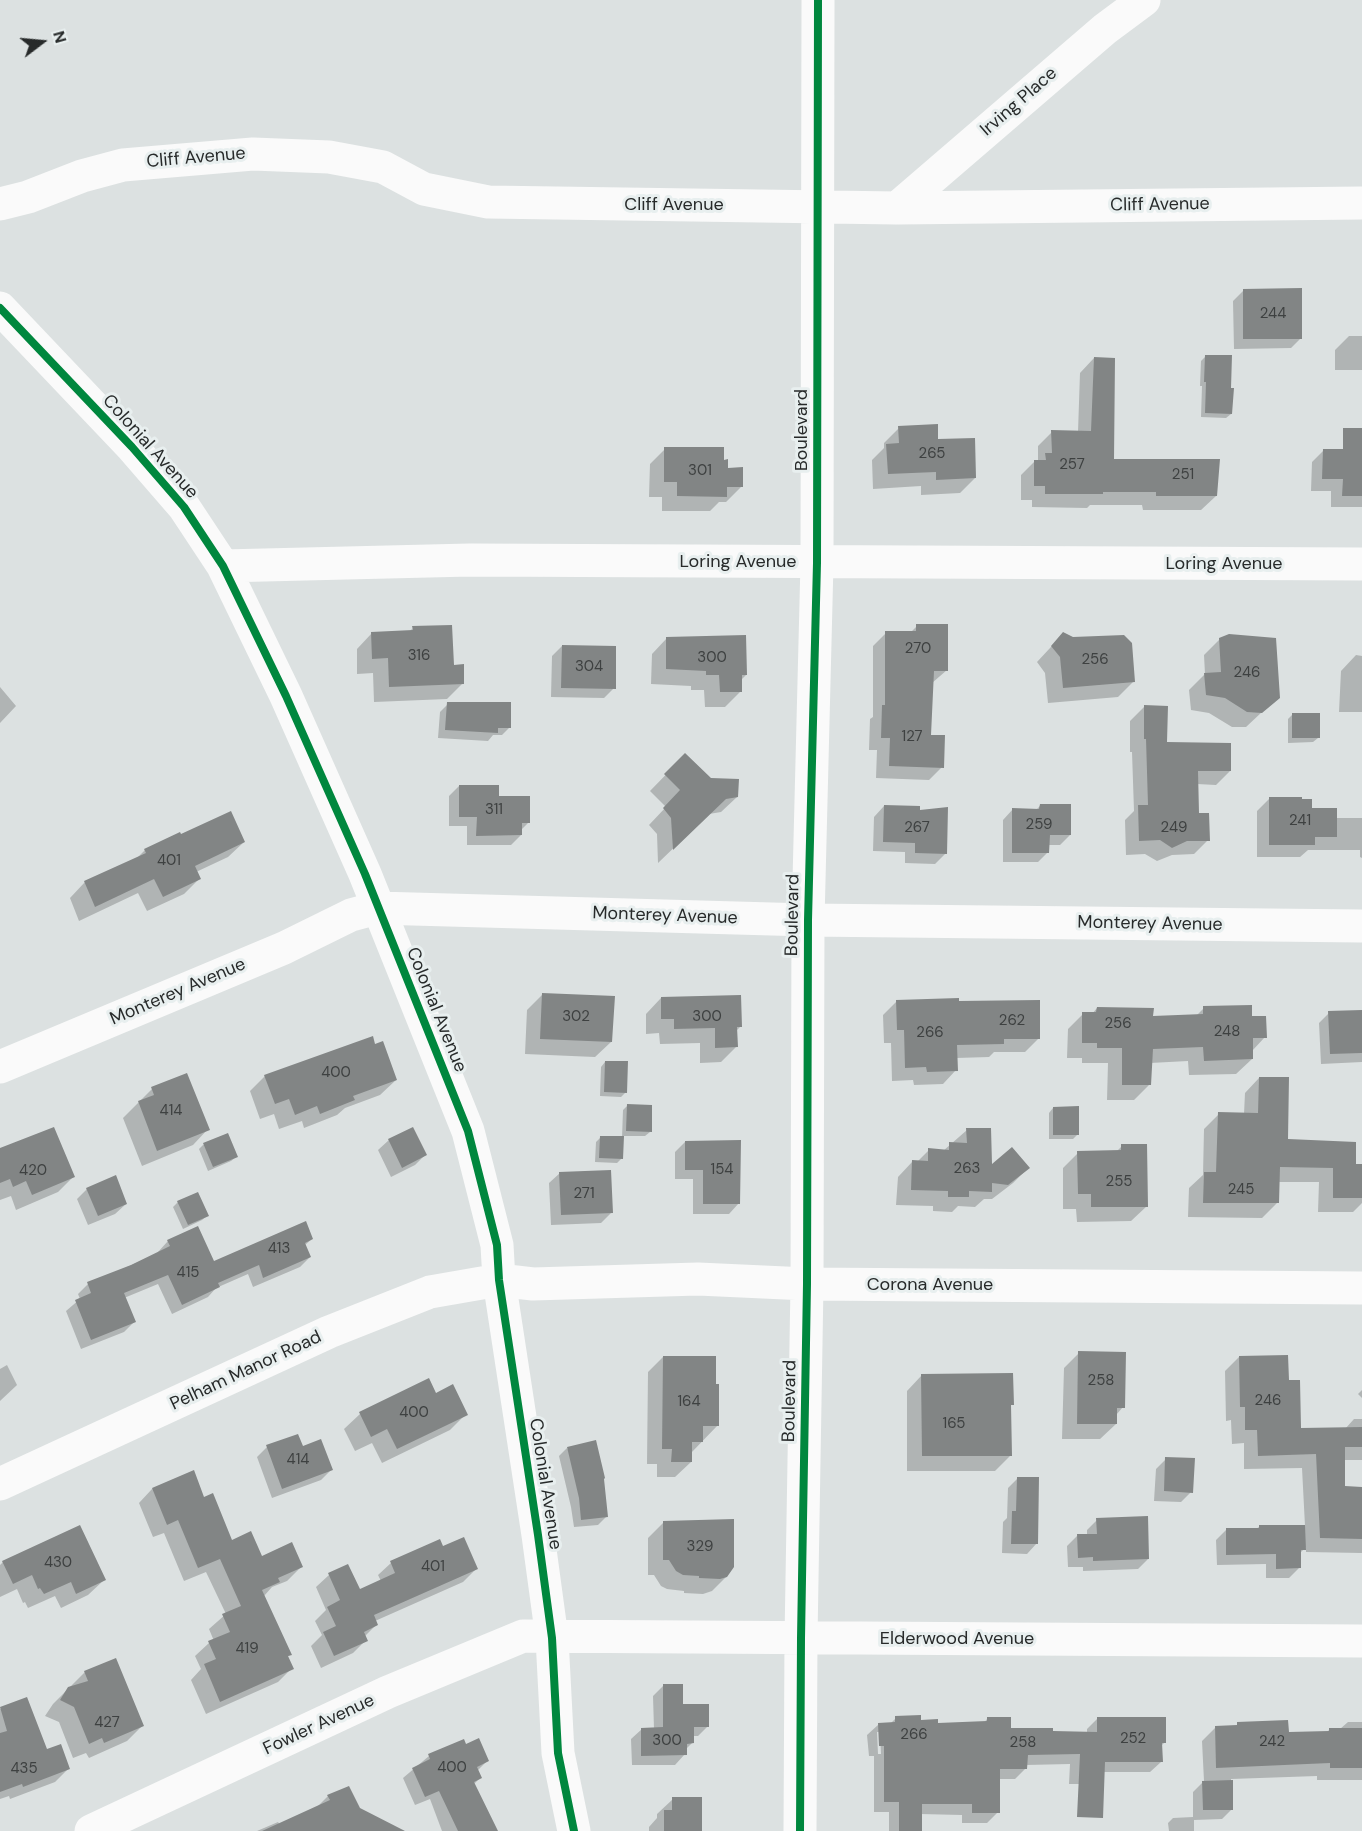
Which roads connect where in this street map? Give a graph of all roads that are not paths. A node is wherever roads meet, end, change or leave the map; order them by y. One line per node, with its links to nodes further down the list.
1 (818, 0): 5 (street, Boulevard)
2 (1144, 0): 6 (street, Irving Place)
3 (1362, 203): 6 (street, Cliff Avenue)
4 (0, 204): 5 (street, Cliff Avenue)
5 (817, 206): 6 (street, Cliff Avenue); 8 (street, Boulevard)
6 (897, 208)
7 (0, 308): 10 (street, Colonial Avenue)
8 (817, 563): 9 (street, Loring Avenue); 10 (street, Loring Avenue); 12 (street, Boulevard)
9 (1362, 564)
10 (223, 566): 11 (street, Colonial Avenue)
11 (377, 908): 12 (street, Monterey Avenue); 14 (street, Monterey Avenue); 15 (street, Colonial Avenue)
12 (808, 920): 13 (street, Monterey Avenue); 16 (street, Boulevard)
13 (1362, 926)
14 (1, 1065)
15 (499, 1280): 16 (street, Corona Avenue); 18 (street, Pelham Manor Road); 19 (street, Colonial Avenue)
16 (807, 1284): 17 (street, Corona Avenue); 20 (street, Boulevard)
17 (1362, 1288)
18 (0, 1484)
19 (552, 1638): 20 (street, Elderwood Avenue); 22 (street, Fowler Avenue); 23 (street, Colonial Avenue)
20 (801, 1638): 21 (street, Elderwood Avenue); 24 (street, Boulevard)
21 (1362, 1641)
22 (91, 1831)
23 (574, 1831)
24 (800, 1831)

